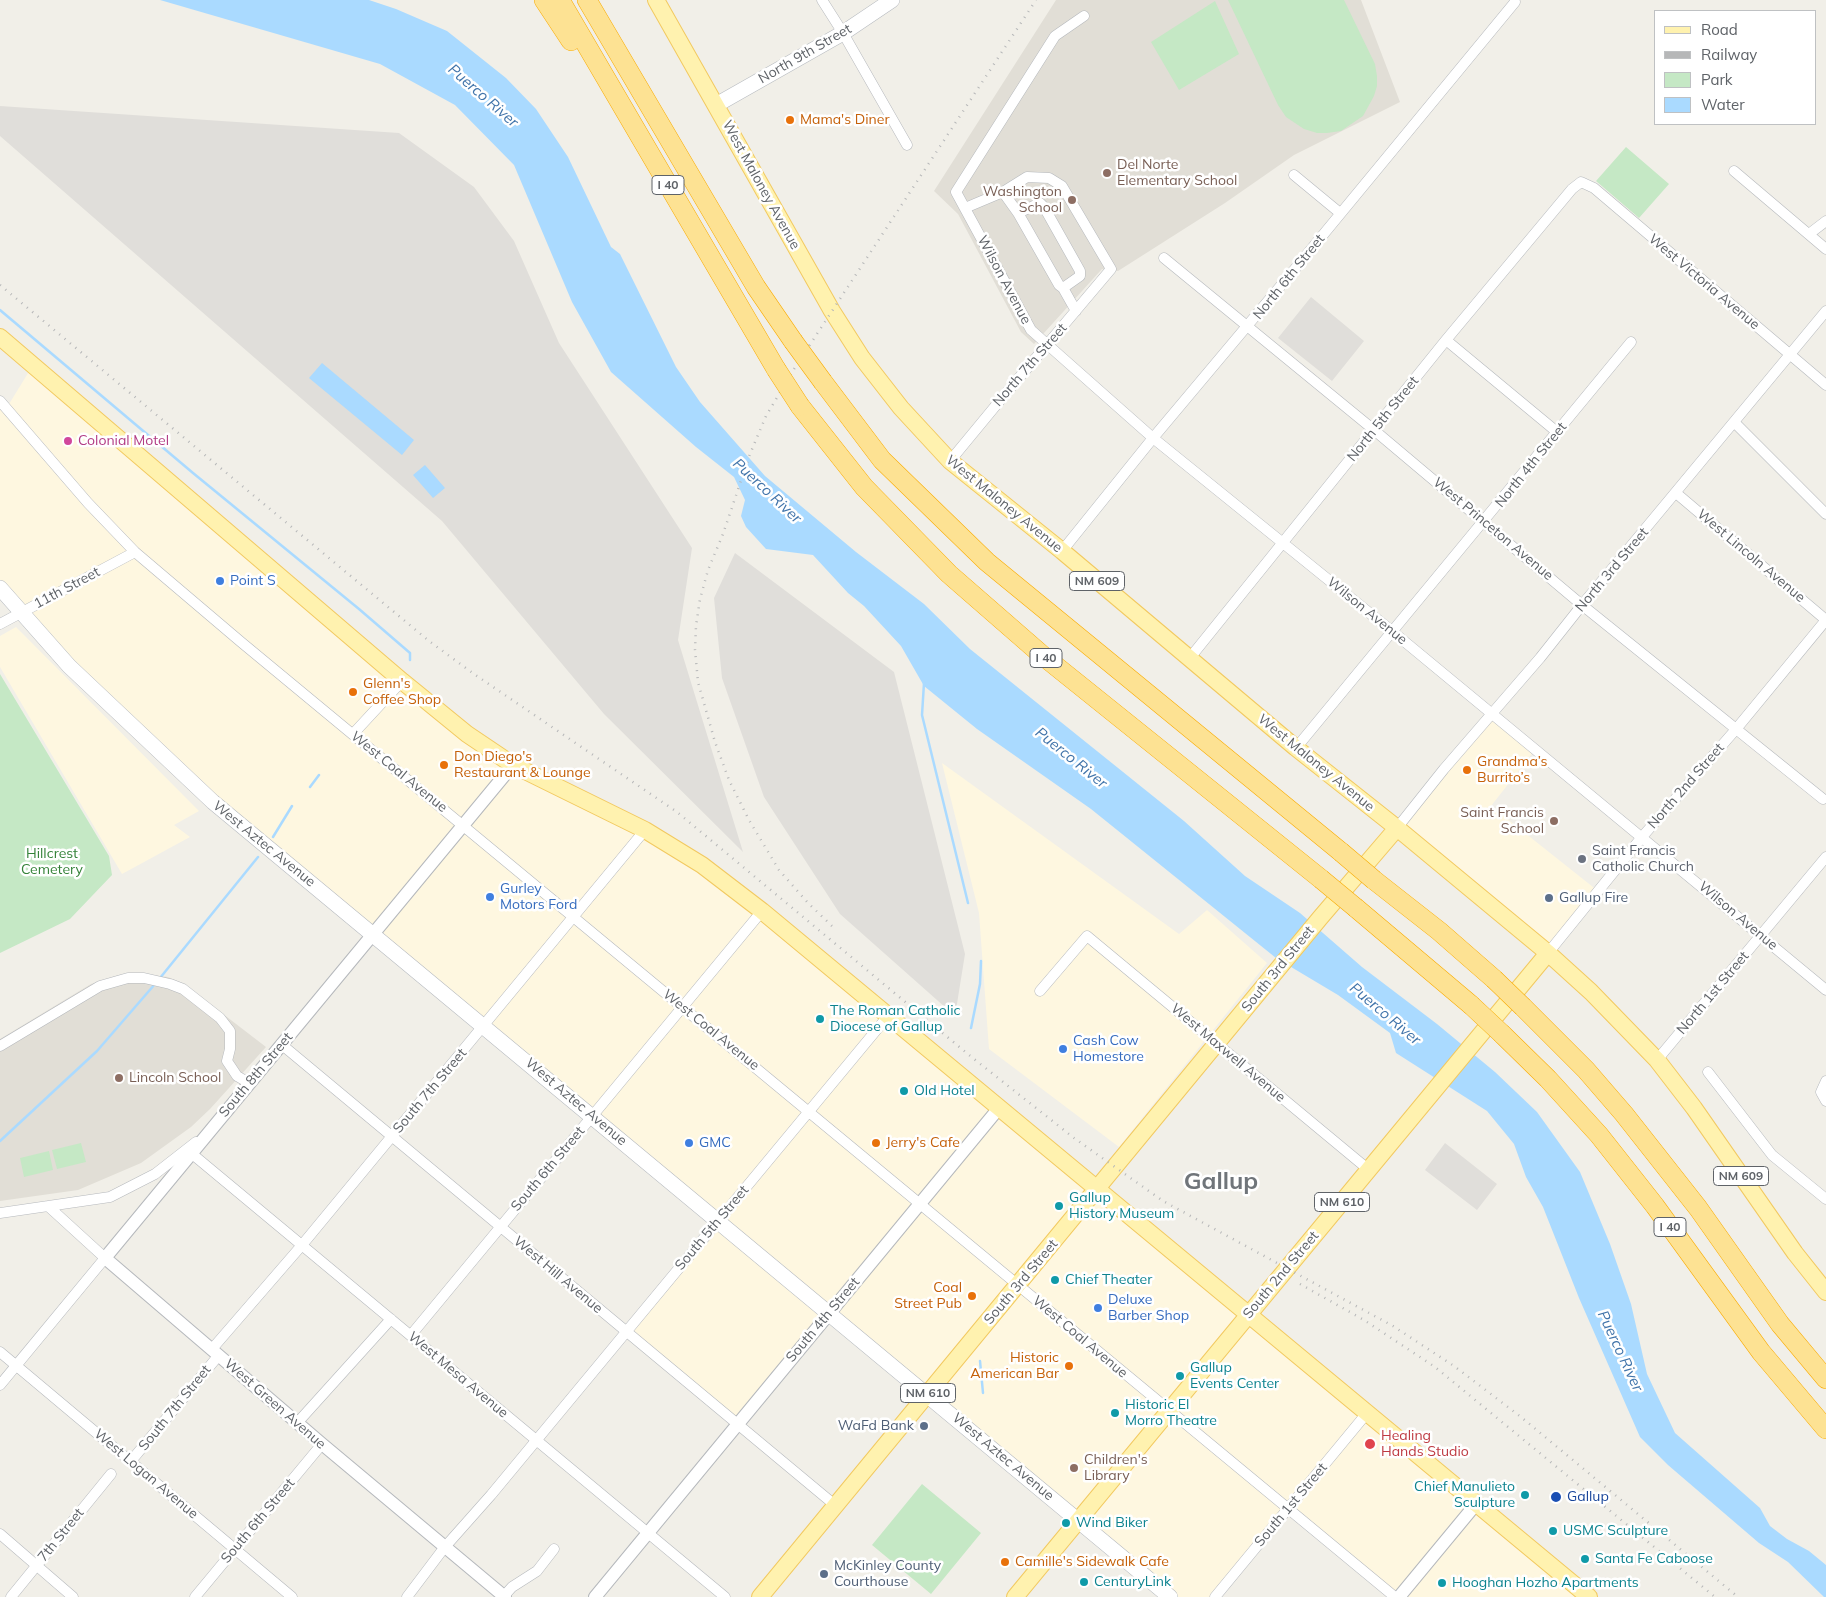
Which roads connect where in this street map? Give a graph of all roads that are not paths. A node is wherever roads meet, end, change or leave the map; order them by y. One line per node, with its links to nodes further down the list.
1 (544, 0): 18 (highway)
2 (560, 0): 18 (highway, I 40)
3 (587, 0): 11 (highway, I 40)
4 (594, 0): 11 (highway)
5 (656, 0): 12 (main road, West Maloney Avenue / NM 609)
6 (822, 0): 10 (street)
7 (892, 0): 10 (main road, North 9th Street)
8 (1515, 2): 21 (street, North 6th Street)
9 (1084, 16): 19 (street, Wilson Avenue)
10 (843, 33): 12 (main road, North 9th Street); 13 (street)
11 (622, 60): 111 (highway, I 40, bridge)
12 (716, 105): 41 (main road, West Maloney Avenue / NM 609)
13 (907, 145)
14 (1734, 171): 23 (street)
15 (1294, 175): 21 (street)
16 (1581, 182): 30 (street, North 5th Street); 34 (street, West Victoria Avenue)
17 (1003, 192): 19 (street); 20 (street); 27 (street, North 7th Street)
18 (673, 193): 118 (highway, I 40, bridge)
19 (965, 208): 33 (street, Wilson Avenue)
20 (1018, 213): 26 (street); 26 (street)
21 (1340, 213): 29 (street, North 6th Street)
22 (1826, 221): 23 (street)
23 (1809, 234): 24 (street)
24 (1826, 249)
25 (1164, 258): 29 (street, West Princeton Avenue)
26 (1063, 288): 27 (street)
27 (1076, 311): 33 (street, North 7th Street)
28 (1826, 311): 34 (street, North 3rd Street)
29 (1248, 326): 38 (street, West Princeton Avenue); 40 (street, North 6th Street)
30 (1446, 340): 38 (street, North 5th Street); 39 (street)
31 (3, 341): 55 (main road)
32 (1631, 342): 39 (street, North 4th Street)
33 (1047, 346): 40 (street, Wilson Avenue); 41 (street, North 7th Street)
34 (1790, 355): 35 (street, West Victoria Avenue); 37 (street, North 3rd Street)
35 (1826, 385)
36 (2, 404): 47 (street, West Coal Avenue)
37 (1735, 423): 42 (street, North 3rd Street); 43 (street)
38 (1374, 430): 44 (street, West Princeton Avenue); 45 (street, North 5th Street)
39 (1557, 432): 44 (street, North 4th Street)
40 (1153, 438): 45 (street, Wilson Avenue); 46 (street, North 6th Street)
41 (950, 461): 46 (main road, West Maloney Avenue / NM 609)
42 (1676, 493): 49 (street, North 3rd Street); 51 (street, West Lincoln Avenue)
43 (1826, 514)
44 (1484, 522): 49 (street, West Princeton Avenue); 53 (street, North 4th Street)
45 (1283, 542): 53 (street, Wilson Avenue); 54 (street, North 5th Street)
46 (1062, 551): 54 (main road, West Maloney Avenue / NM 609)
47 (135, 552): 50 (street, 11th Street); 58 (street, West Coal Avenue)
48 (0, 588): 50 (main road, West Aztec Avenue)
49 (1582, 605): 56 (street, North 3rd Street); 57 (street, West Princeton Avenue)
50 (21, 612): 52 (street, 11th Street); 69 (main road, West Aztec Avenue)
51 (1826, 620): 57 (street, North 2nd Street)
52 (0, 624)
53 (1393, 632): 56 (street, Wilson Avenue); 59 (street, North 4th Street)
54 (1190, 659): 59 (main road, West Maloney Avenue / NM 609)
55 (402, 681): 58 (street); 60 (main road)
56 (1492, 715): 63 (street, North 3rd Street); 65 (street, Wilson Avenue)
57 (1736, 728): 61 (street, West Princeton Avenue); 65 (street, North 2nd Street)
58 (353, 734): 62 (street, West Coal Avenue)
59 (1296, 748): 63 (main road, West Maloney Avenue / NM 609)
60 (512, 765): 62 (street, South 8th Street); 64 (main road)
61 (1823, 799)
62 (464, 825): 68 (street, West Coal Avenue); 69 (street, South 8th Street)
63 (1397, 828): 71 (main road, West Maloney Avenue / NM 609); 78 (main road, South 3rd Street / NM 610)
64 (645, 830): 67 (main road); 68 (street, South 7th Street)
65 (1642, 837): 70 (street, Wilson Avenue); 71 (street, North 2nd Street)
66 (1826, 857): 70 (street, North 1st Street)
67 (762, 911): 74 (street, South 6th Street); 75 (main road)
68 (574, 916): 74 (street, West Coal Avenue); 76 (street, South 7th Street)
69 (373, 934): 76 (main road, West Aztec Avenue); 77 (street, South 8th Street)
70 (1761, 935): 72 (street, Wilson Avenue); 80 (street, North 1st Street)
71 (1548, 953): 80 (main road, West Maloney Avenue / NM 609); 91 (main road, South 2nd Street / NM 610)
72 (1826, 990)
73 (1040, 991): 78 (street, West Maxwell Avenue)
74 (683, 1006): 86 (street, West Coal Avenue); 87 (street, South 6th Street)
75 (888, 1016): 85 (main road); 86 (street, South 5th Street)
76 (484, 1026): 87 (main road, West Aztec Avenue); 89 (street, South 7th Street)
77 (281, 1044): 83 (street, South 8th Street); 89 (street, West Hill Avenue)
78 (1218, 1044): 91 (street, West Maxwell Avenue); 92 (main road, South 3rd Street / NM 610)
79 (0, 1046): 83 (street)
80 (1657, 1060): 102 (main road, NM 609)
81 (1708, 1072): 93 (street)
82 (1826, 1081): 84 (street)
83 (250, 1083): 88 (street, South 8th Street)
84 (1826, 1101)
85 (999, 1108): 92 (main road); 94 (street, South 4th Street)
86 (808, 1110): 94 (street, West Coal Avenue); 97 (street, South 5th Street)
87 (592, 1116): 97 (main road, West Aztec Avenue); 98 (street, South 6th Street)
88 (208, 1133): 90 (street, South 8th Street); 95 (street)
89 (392, 1136): 98 (street, West Hill Avenue); 99 (street, South 7th Street)
90 (192, 1153): 99 (street, West Mesa Avenue); 100 (street, South 8th Street)
91 (1369, 1170): 104 (main road, South 2nd Street / NM 610)
92 (1097, 1190): 101 (main road, South 3rd Street / NM 610); 104 (main road)
93 (1826, 1199)
94 (920, 1203): 101 (street, West Coal Avenue); 103 (street, South 4th Street)
95 (48, 1206): 96 (street); 100 (street, West Green Avenue)
96 (0, 1213)
97 (718, 1221): 103 (main road, West Aztec Avenue); 106 (street, South 5th Street)
98 (500, 1227): 106 (street, West Hill Avenue); 107 (street, South 6th Street)
99 (302, 1245): 105 (street, West Mesa Avenue); 109 (street, South 7th Street)
100 (105, 1258): 109 (street, West Green Avenue); 110 (street, South 8th Street)
101 (1017, 1284): 113 (main road, South 3rd Street / NM 610); 114 (street, West Coal Avenue)
102 (1826, 1292)
103 (829, 1313): 113 (main road, West Aztec Avenue); 117 (street, South 4th Street)
104 (1248, 1316): 114 (main road, South 2nd Street / NM 610); 115 (main road)
105 (390, 1319): 107 (street, West Mesa Avenue); 116 (street)
106 (626, 1332): 117 (street, West Hill Avenue); 119 (street, South 5th Street)
107 (410, 1335): 119 (street, West Mesa Avenue)
108 (0, 1352): 110 (street, West Logan Avenue)
109 (215, 1352): 116 (street, West Green Avenue); 121 (street, South 7th Street)
110 (16, 1366): 112 (street, South 8th Street); 121 (street, West Logan Avenue)
111 (1826, 1379)
112 (0, 1385)
113 (927, 1395): 124 (main road, South 3rd Street / NM 610); 126 (main road, West Aztec Avenue)
114 (1169, 1410): 125 (street, West Coal Avenue); 126 (main road, South 2nd Street / NM 610)
115 (1367, 1413): 123 (main road); 125 (street, South 1st Street)
116 (298, 1422): 120 (street, West Green Avenue)
117 (738, 1424): 124 (street, West Hill Avenue); 127 (street, South 4th Street)
118 (1826, 1429)
119 (536, 1440): 127 (street, West Mesa Avenue); 129 (street)
120 (322, 1444): 129 (street, West Green Avenue); 130 (street, South 6th Street)
121 (131, 1461): 130 (street, West Logan Avenue)
122 (111, 1474): 132 (street, 7th Street)
123 (1476, 1504): 133 (main road); 147 (street)
124 (836, 1506): 142 (main road, South 3rd Street / NM 610)
125 (1287, 1509): 145 (street, South 1st Street); 146 (street, West Coal Avenue)
126 (1078, 1520): 143 (main road, South 2nd Street / NM 610); 144 (main road, West Aztec Avenue)
127 (648, 1533): 140 (street); 141 (street, West Mesa Avenue)
128 (0, 1534): 132 (street)
129 (444, 1548): 138 (street); 139 (street, West Green Avenue)
130 (235, 1549): 136 (street, South 6th Street); 137 (street, West Logan Avenue)
131 (554, 1549): 139 (street)
132 (36, 1565): 134 (street, 7th Street); 135 (street)
133 (1586, 1596)
134 (11, 1597)
135 (73, 1597)
136 (195, 1597)
137 (292, 1597)
138 (407, 1597)
139 (505, 1597)
140 (594, 1597)
141 (725, 1597)
142 (760, 1597)
143 (1015, 1597)
144 (1170, 1597)
145 (1215, 1597)
146 (1395, 1597)
147 (1399, 1597)

